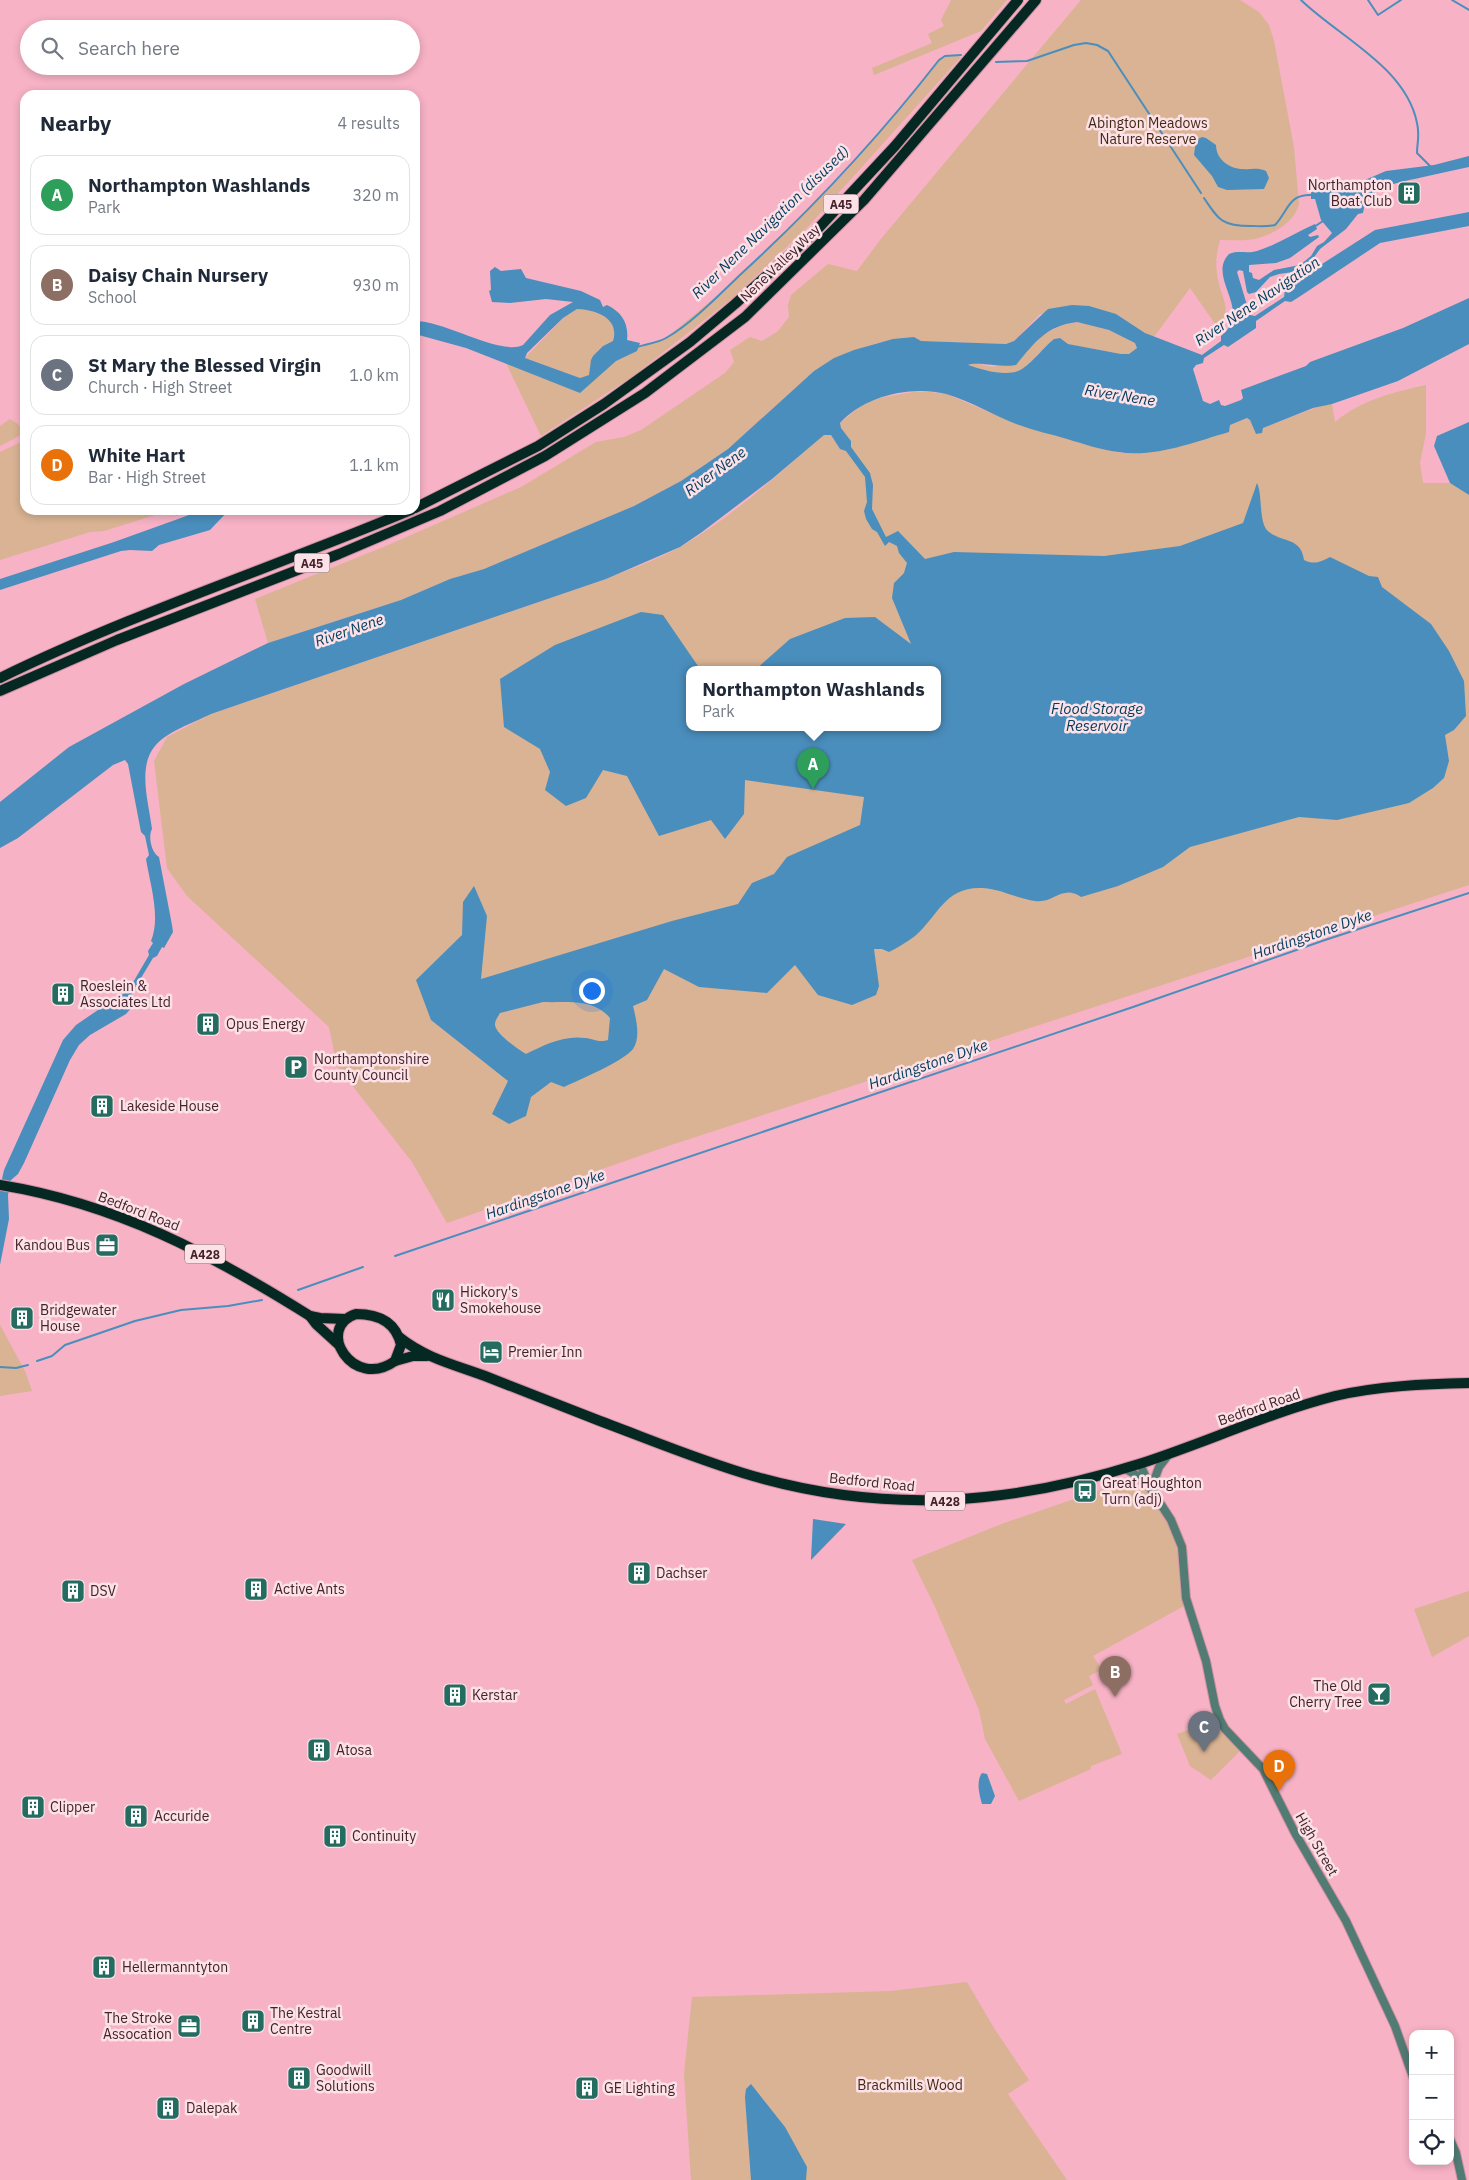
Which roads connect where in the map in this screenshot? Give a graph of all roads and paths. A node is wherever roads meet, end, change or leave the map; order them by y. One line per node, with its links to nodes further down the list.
1 (1018, 0): 3 (highway, Nene Valley Way / A45)
2 (1036, 0): 6 (highway, Nene Valley Way / A45)
3 (420, 505)
4 (399, 515): 5 (highway, A45)
5 (0, 678)
6 (0, 691)
7 (0, 1185): 8 (highway, Bedford Road / A428)
8 (310, 1316): 9 (highway, Bedford Road / A428); 11 (highway, Bedford Road / A428)
9 (345, 1319): 10 (highway); 11 (highway)
10 (399, 1337): 12 (highway, Bedford Road / A428); 13 (highway)
11 (338, 1344): 13 (highway)
12 (428, 1356): 13 (highway, Bedford Road / A428); 17 (highway, Bedford Road / A428)
13 (395, 1361)
14 (1469, 1383): 15 (highway, Bedford Road / A428)
15 (1169, 1454): 16 (highway, Bedford Road / A428); 18 (street)
16 (1140, 1464): 17 (highway, Bedford Road / A428); 18 (street, High Street)
17 (1124, 1468): 18 (street)
18 (1152, 1489): 19 (street, High Street)
19 (1412, 2075)
20 (1454, 2148): 21 (street)
21 (1462, 2180)

